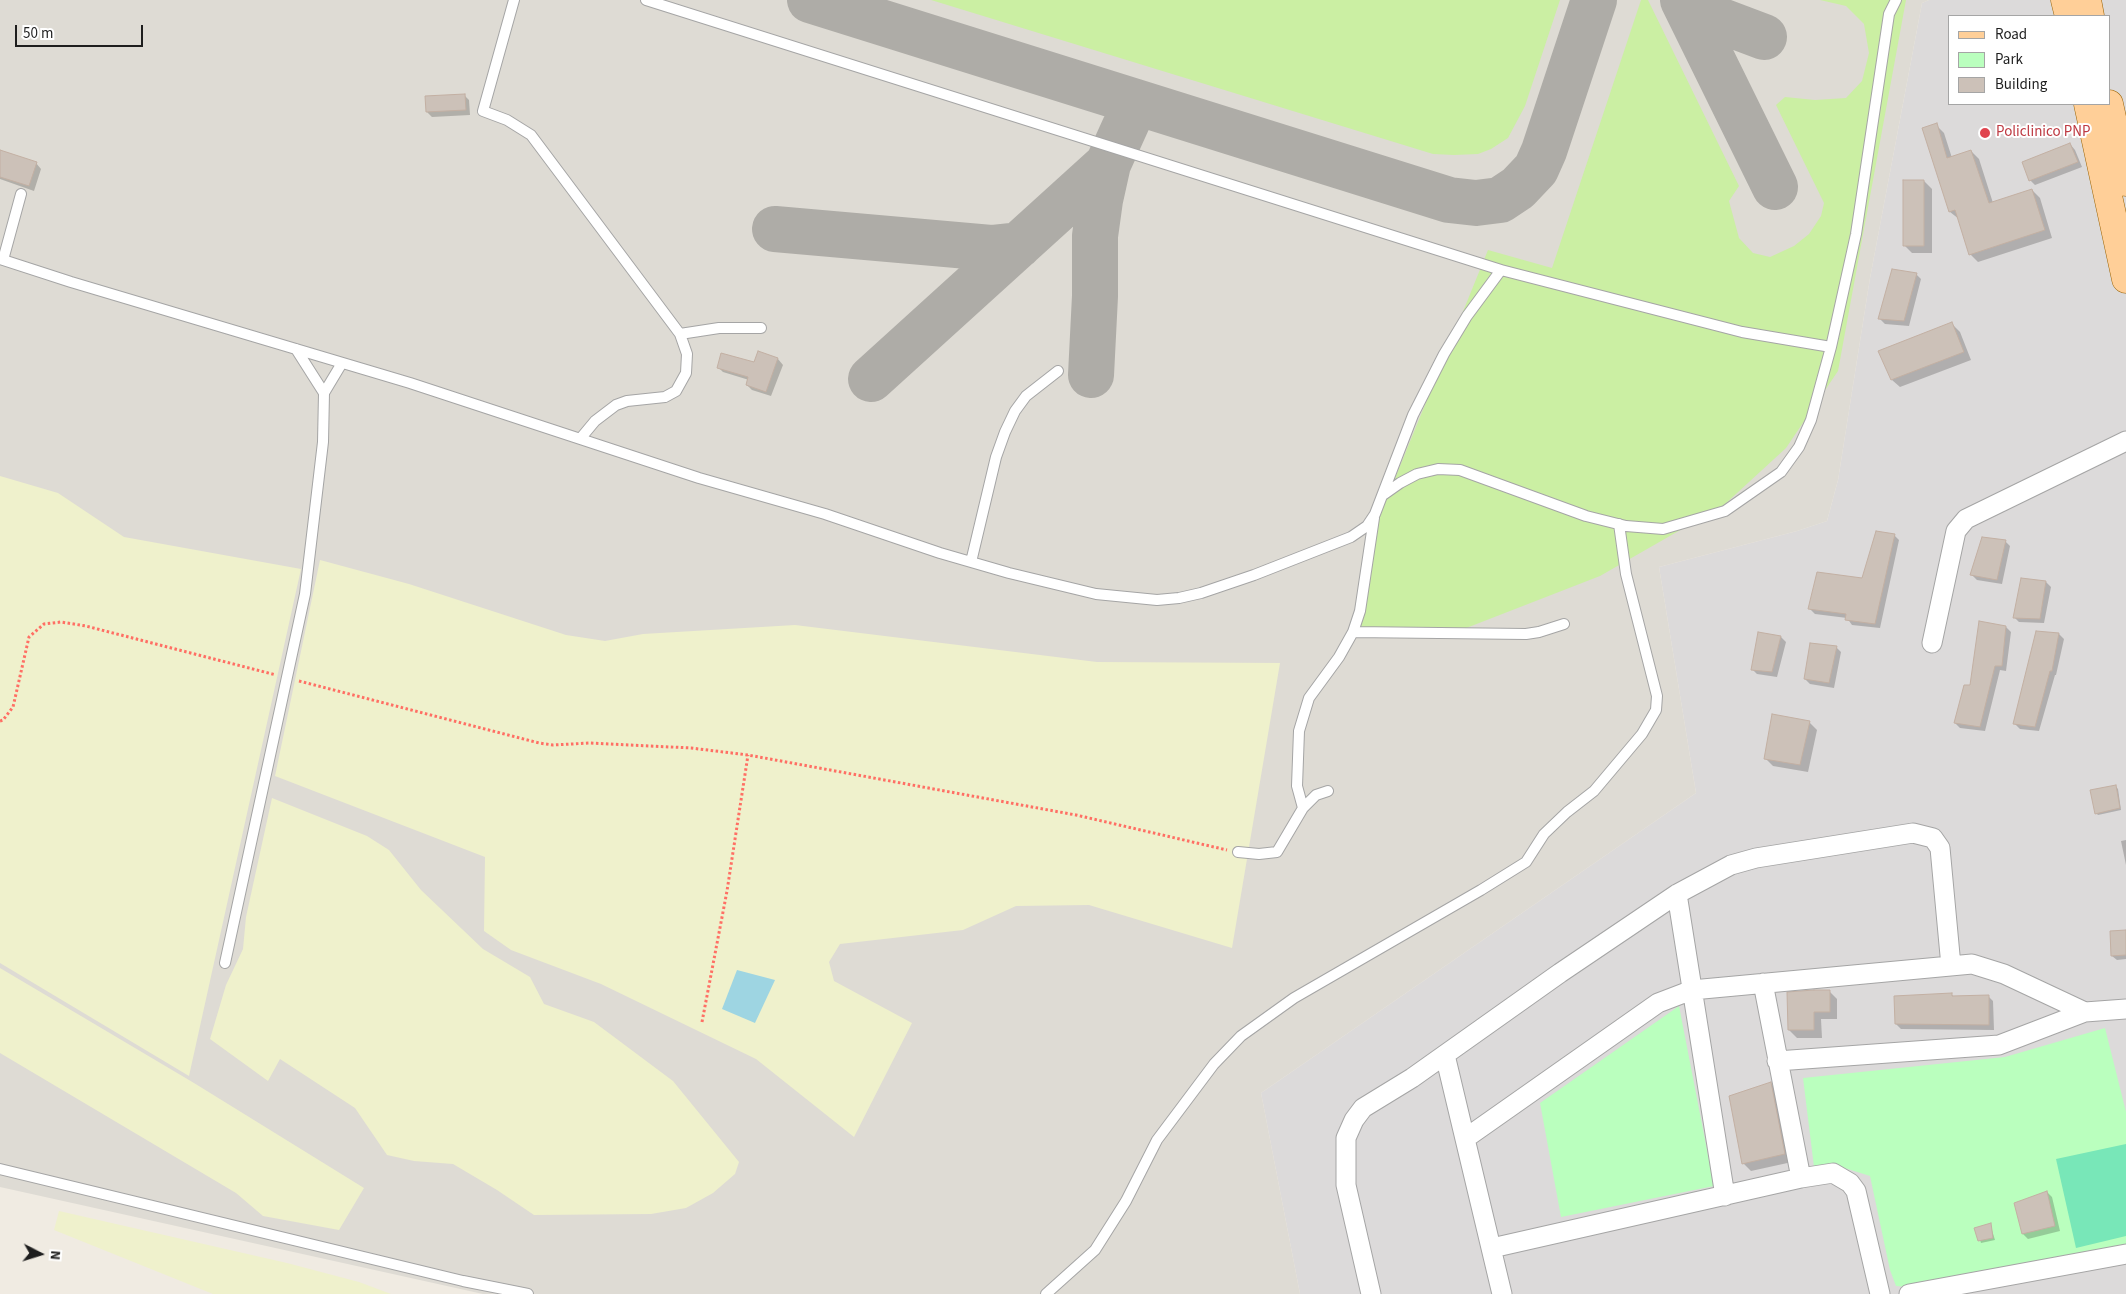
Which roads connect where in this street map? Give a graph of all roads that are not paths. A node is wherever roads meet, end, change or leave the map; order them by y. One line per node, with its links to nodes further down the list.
1 (514, 0): 18 (lane)
2 (646, 0): 15 (lane)
3 (1888, 0): 7 (lane)
4 (1896, 0): 7 (lane)
5 (2066, 0): 8 (main road)
6 (2087, 0): 9 (main road)
7 (1889, 14): 19 (lane)
8 (2069, 15)
9 (2090, 15)
10 (2088, 105): 16 (main road)
11 (2109, 105): 12 (main road)
12 (2126, 182)
13 (21, 194): 14 (lane)
14 (1, 259): 20 (lane)
15 (1501, 270): 19 (lane); 26 (lane)
16 (2126, 279)
17 (761, 328): 18 (lane)
18 (680, 334): 24 (lane)
19 (1831, 347): 28 (lane)
20 (296, 349): 21 (lane); 23 (lane)
21 (342, 363): 23 (lane); 24 (lane)
22 (1058, 371): 29 (lane)
23 (324, 393): 37 (lane)
24 (580, 439): 29 (lane)
25 (2126, 442): 32 (street)
26 (1382, 496): 27 (lane); 28 (lane)
27 (1375, 514): 29 (lane); 31 (lane)
28 (1619, 524): 52 (lane)
29 (971, 562)
30 (1564, 624): 31 (lane)
31 (1353, 632): 34 (lane)
32 (1932, 643)
33 (1328, 791): 34 (lane)
34 (1303, 808): 35 (lane)
35 (1238, 852)
36 (1677, 894): 38 (street); 40 (street); 43 (street)
37 (225, 963)
38 (1951, 966): 39 (street); 42 (street)
39 (1763, 983): 40 (street); 44 (street)
40 (1692, 990): 45 (street); 48 (street)
41 (2126, 1008): 42 (street)
42 (2086, 1012): 44 (street)
43 (1445, 1055): 45 (street); 53 (street)
44 (1777, 1061): 47 (street)
45 (1466, 1138): 49 (street)
46 (0, 1169): 51 (lane)
47 (1801, 1178): 48 (street); 55 (street)
48 (1725, 1196): 49 (street)
49 (1492, 1248): 54 (street)
50 (2126, 1254): 56 (street)
51 (528, 1294)
52 (1046, 1294)
53 (1371, 1294)
54 (1502, 1294)
55 (1880, 1294)
56 (1909, 1294)

